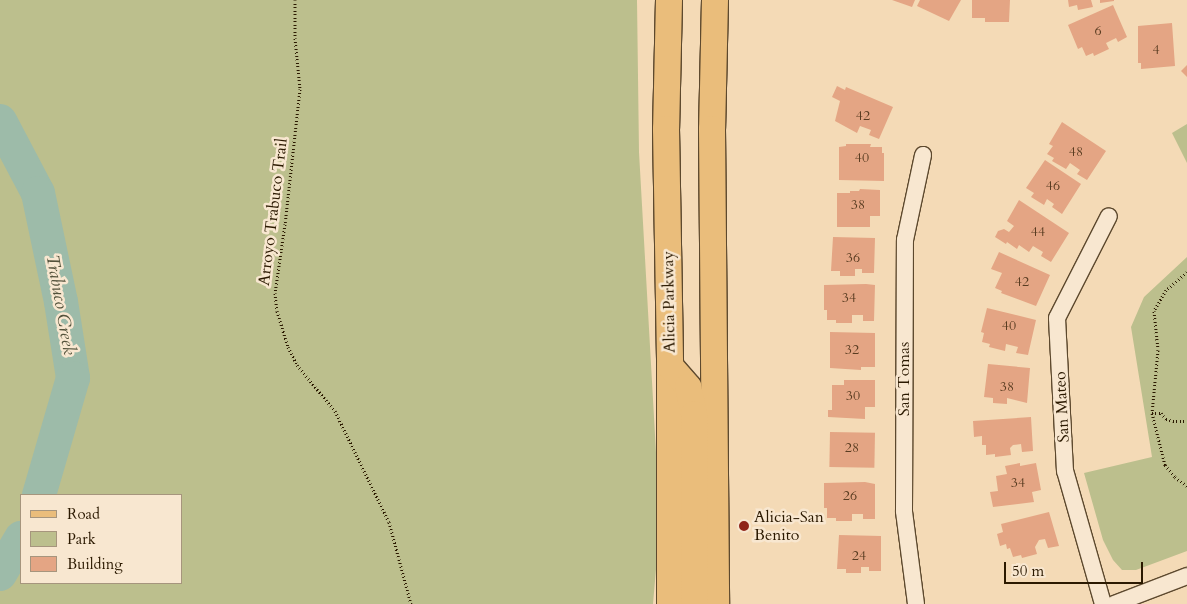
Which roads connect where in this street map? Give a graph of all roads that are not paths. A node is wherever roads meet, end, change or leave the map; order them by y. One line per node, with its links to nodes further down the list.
1 (669, 0): 5 (main road, Alicia Parkway)
2 (715, 0): 9 (main road)
3 (923, 156): 10 (street, San Tomas)
4 (1109, 216): 11 (street, San Mateo)
5 (670, 366): 7 (main road, Alicia Parkway); 8 (main road)
6 (1187, 576): 12 (street)
7 (670, 604)
8 (695, 604)
9 (716, 604)
10 (916, 604)
11 (1104, 604)
12 (1114, 604)

